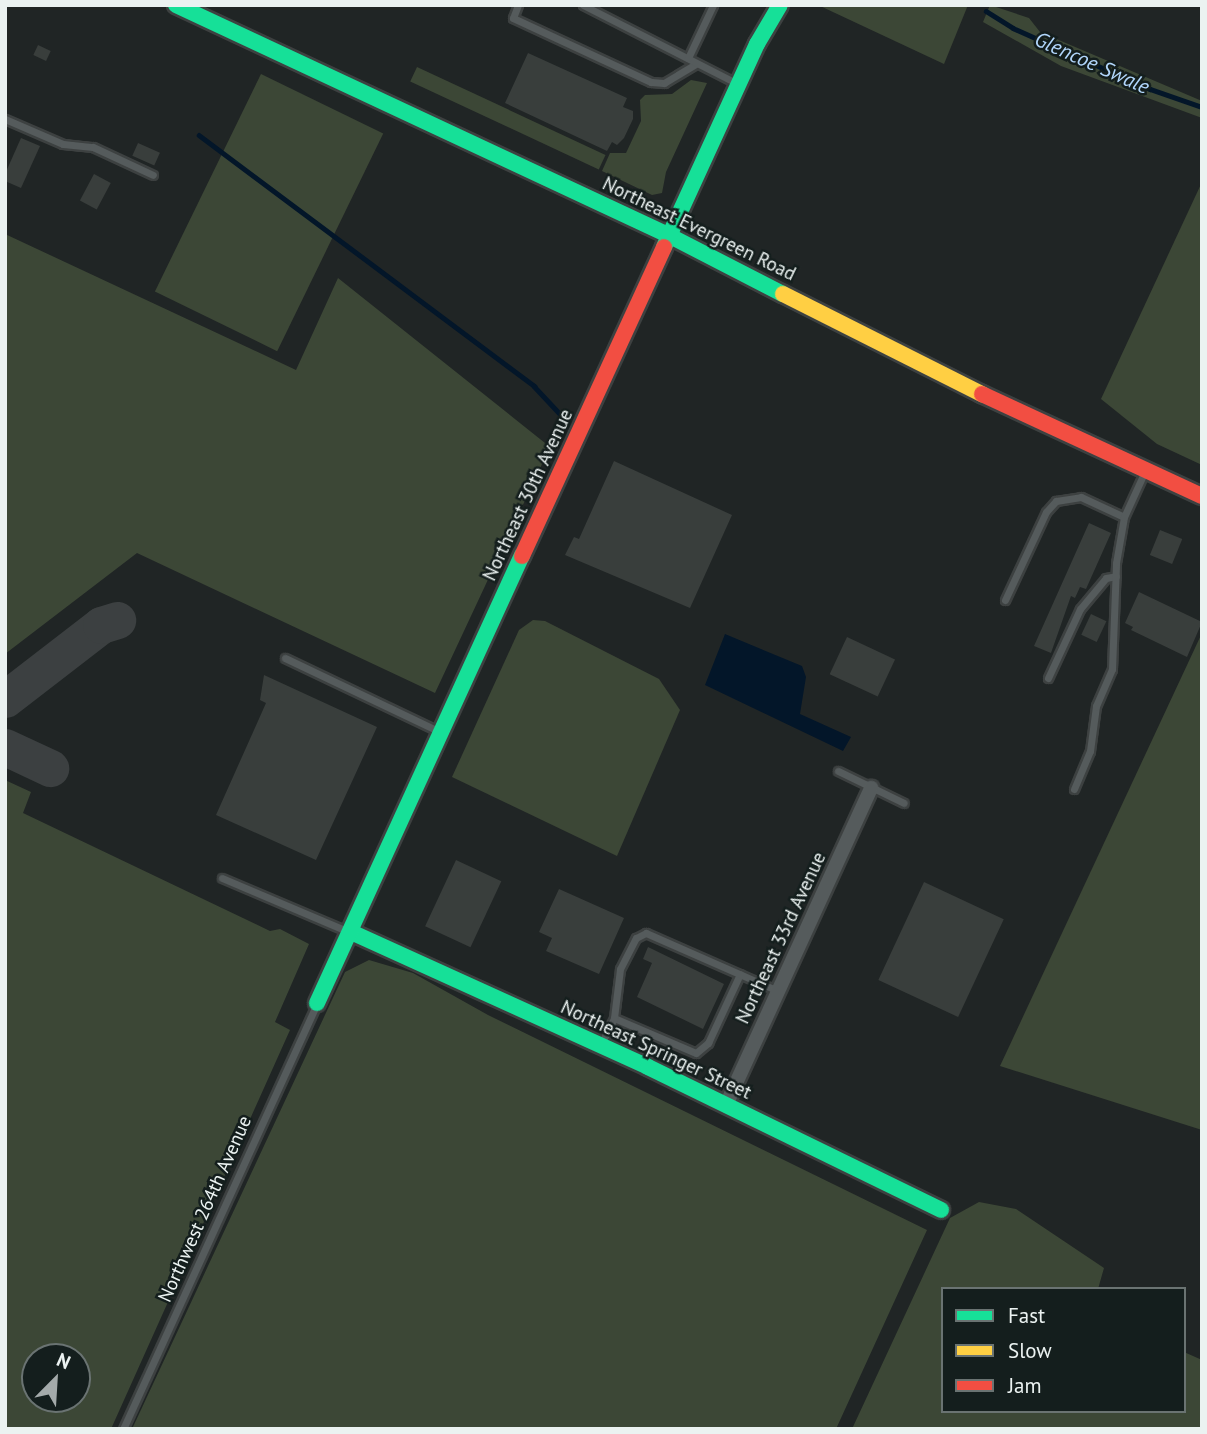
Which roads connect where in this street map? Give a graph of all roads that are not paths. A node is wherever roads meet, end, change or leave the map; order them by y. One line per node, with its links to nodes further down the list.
1 (176, 5): 11 (street, Northeast Evergreen Road)
2 (518, 5): 7 (lane)
3 (583, 5): 6 (lane)
4 (713, 5): 6 (lane)
5 (780, 5): 8 (street, Northeast 30th Avenue)
6 (688, 58): 7 (lane)
7 (696, 64): 8 (lane)
8 (739, 85): 11 (street, Northeast 30th Avenue)
9 (5, 119): 10 (lane)
10 (153, 175)
11 (670, 236): 12 (street, Northeast Evergreen Road); 19 (street, Northeast 30th Avenue)
12 (1146, 470): 13 (street, Northeast Evergreen Road); 14 (lane)
13 (1202, 496)
14 (1124, 517): 15 (lane); 16 (lane)
15 (1116, 576): 18 (lane); 22 (lane)
16 (1005, 600)
17 (285, 658): 19 (lane)
18 (1048, 678)
19 (442, 732): 25 (street, Northeast 30th Avenue)
20 (838, 771): 21 (lane)
21 (871, 788): 23 (lane); 27 (street, Northeast 33rd Avenue)
22 (1074, 789)
23 (904, 803)
24 (222, 878): 25 (lane)
25 (351, 932): 28 (street, Northeast 30th Avenue); 30 (street, Northeast Springer Street)
26 (740, 975): 27 (lane); 29 (lane); 29 (lane)
27 (778, 991): 31 (street, Northeast 33rd Avenue)
28 (317, 1003): 33 (lane, Northwest 264th Avenue)
29 (614, 1018): 30 (lane)
30 (599, 1048): 31 (street, Northeast Springer Street)
31 (726, 1105): 32 (street, Northeast Springer Street)
32 (941, 1210)
33 (123, 1429)

